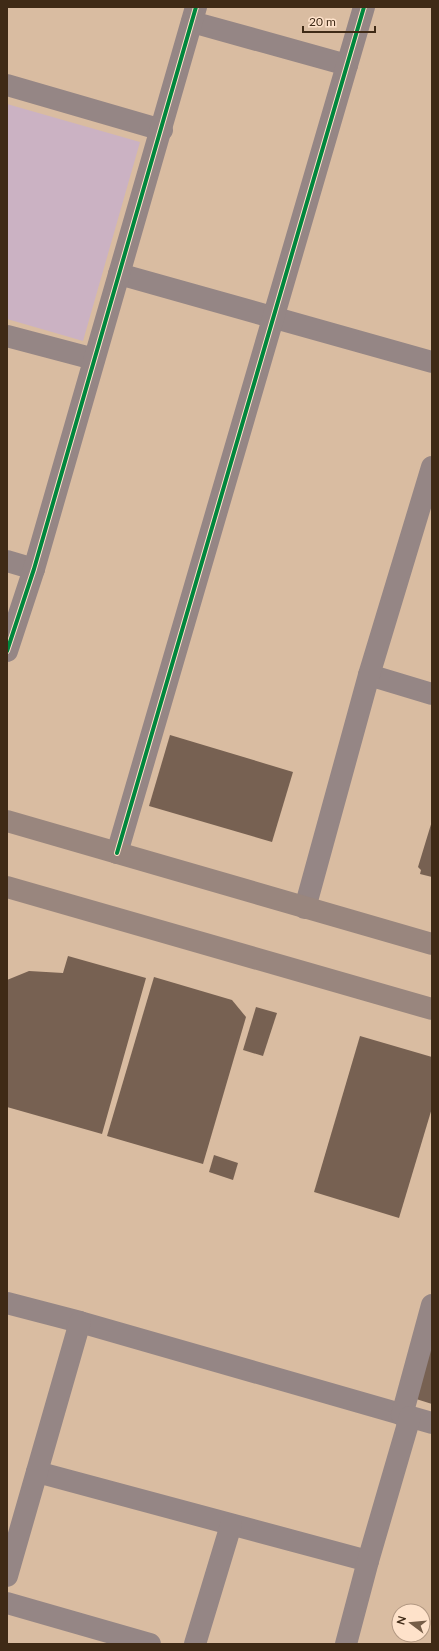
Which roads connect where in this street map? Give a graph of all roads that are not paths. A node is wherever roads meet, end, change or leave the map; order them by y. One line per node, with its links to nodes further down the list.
1 (364, 7): 3 (street)
2 (194, 15): 3 (street); 5 (street)
3 (347, 65): 7 (street)
4 (7, 85): 5 (street)
5 (162, 130): 6 (street)
6 (119, 274): 7 (street); 9 (street)
7 (273, 319): 10 (street); 18 (street)
8 (7, 336): 9 (street)
9 (94, 358): 13 (street)
10 (432, 362)
11 (432, 467): 15 (street)
12 (7, 561): 13 (street)
13 (34, 568): 14 (street)
14 (7, 651)
15 (369, 675): 16 (street); 20 (street)
16 (432, 694)
17 (7, 821): 18 (main road)
18 (117, 853): 20 (main road)
19 (7, 887): 22 (main road)
20 (305, 908): 21 (main road)
21 (432, 944)
22 (432, 1009)
23 (7, 1303): 25 (street)
24 (432, 1305): 26 (street)
25 (80, 1322): 26 (street); 28 (street)
26 (406, 1416): 27 (street); 30 (street)
27 (432, 1423)
28 (37, 1472): 29 (street); 31 (street)
29 (231, 1525): 30 (street); 34 (street)
30 (368, 1561): 35 (street)
31 (7, 1576)
32 (7, 1603): 33 (street)
33 (150, 1644)
34 (195, 1644)
35 (346, 1644)

